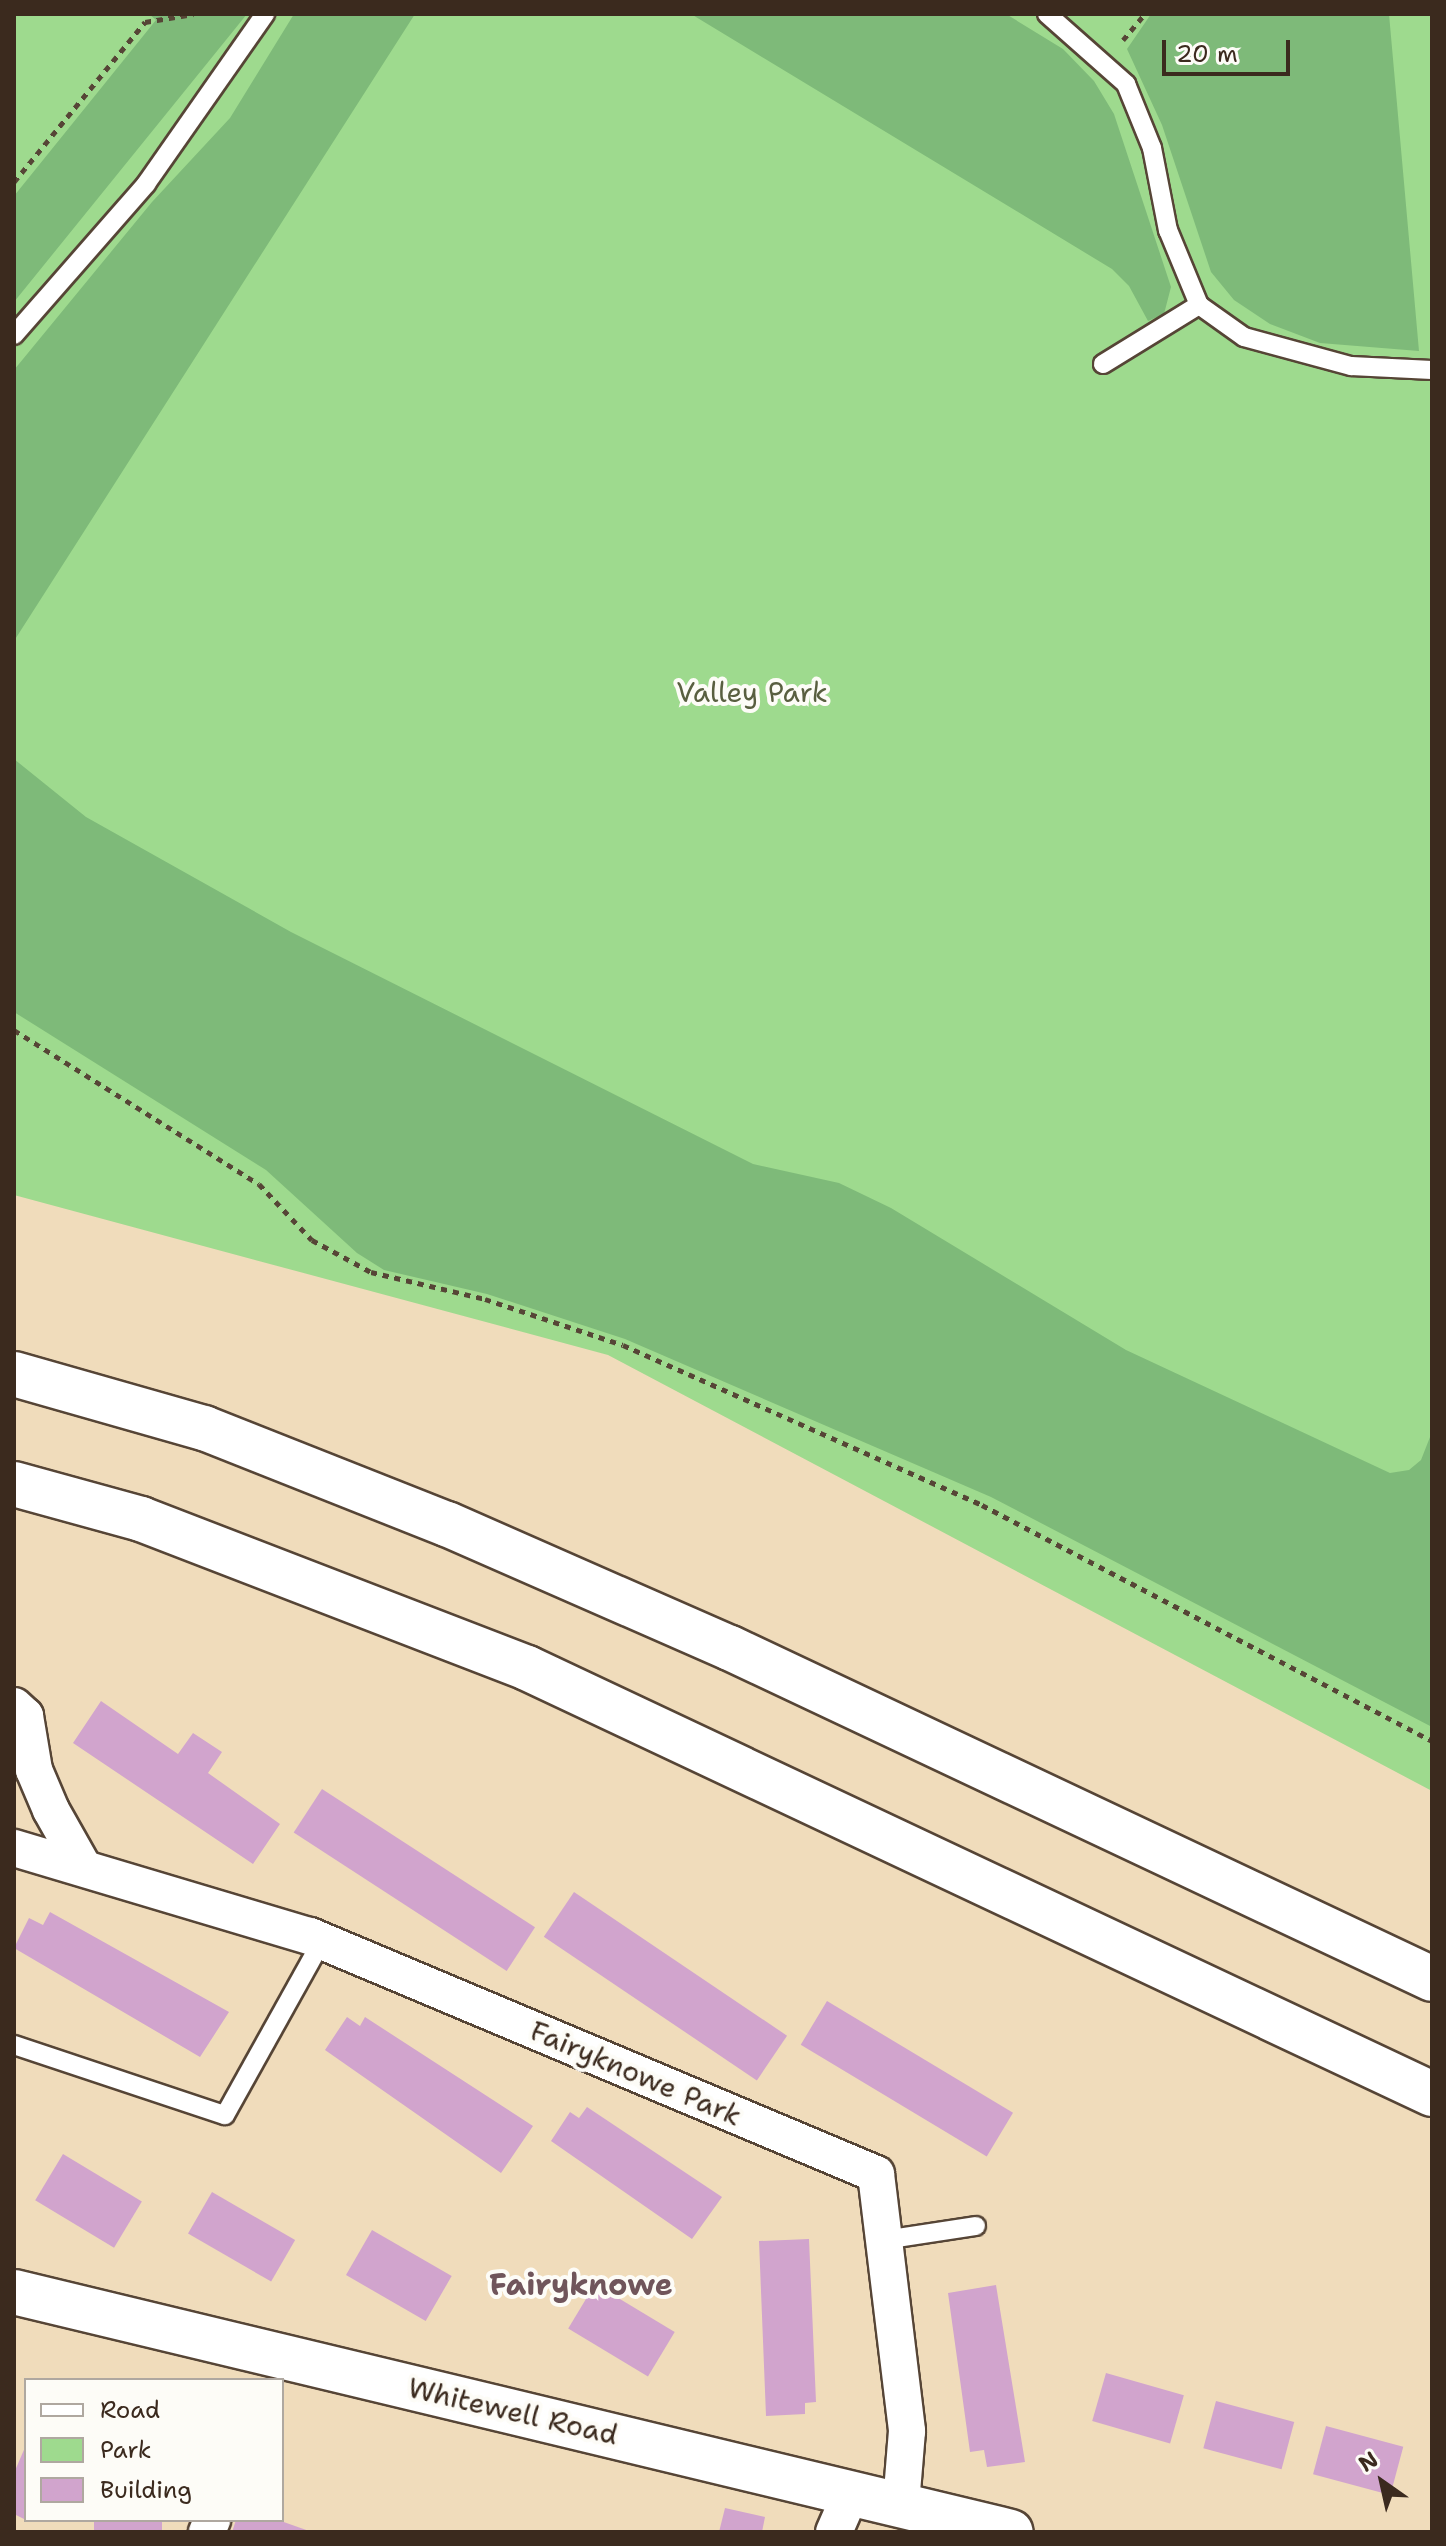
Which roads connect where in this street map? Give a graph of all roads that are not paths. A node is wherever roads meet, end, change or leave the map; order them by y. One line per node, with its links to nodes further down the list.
1 (265, 14): 4 (lane)
2 (1047, 14): 3 (lane)
3 (1199, 305): 5 (lane); 6 (lane)
4 (14, 335)
5 (1103, 364)
6 (1432, 370)
7 (14, 1374): 13 (main road)
8 (14, 1484): 15 (main road)
9 (14, 1706): 11 (street)
10 (14, 1848): 11 (street, Fairyknowe Park)
11 (82, 1865): 12 (street, Fairyknowe Park)
12 (322, 1941): 14 (lane); 17 (street, Fairyknowe Park)
13 (1432, 1979)
14 (14, 2045)
15 (1432, 2094)
16 (976, 2226): 17 (lane)
17 (884, 2240): 21 (street, Fairyknowe Park)
18 (14, 2292): 19 (main road, Whitewell Road)
19 (279, 2368): 20 (main road, Whitewell Road)
20 (852, 2491): 21 (main road, Whitewell Road); 22 (street)
21 (901, 2504): 23 (main road, Whitewell Road)
22 (834, 2532)
23 (1011, 2532)

